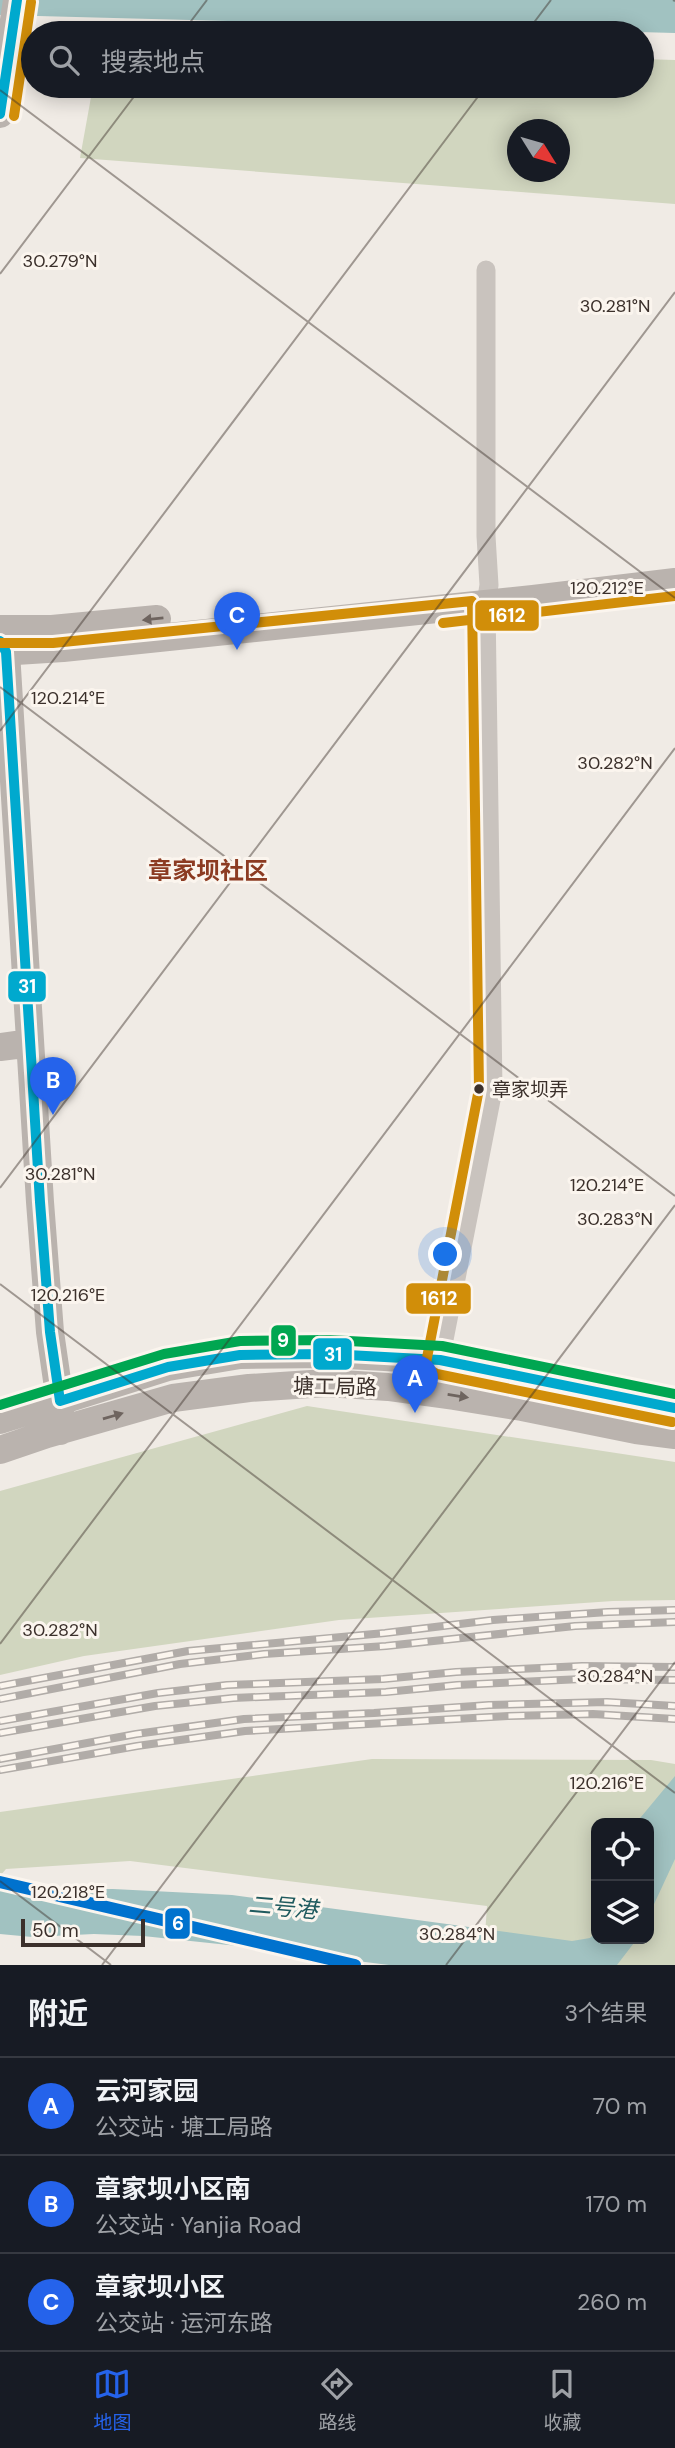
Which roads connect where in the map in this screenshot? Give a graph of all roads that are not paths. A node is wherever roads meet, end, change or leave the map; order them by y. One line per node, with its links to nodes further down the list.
1 (17, 0): 2 (main road)
2 (1, 111)
3 (486, 270): 6 (street)
4 (675, 565): 6 (main road)
5 (675, 582): 6 (main road)
6 (487, 595): 7 (main road); 10 (street)
7 (2, 644): 12 (main road)
8 (0, 864): 9 (main road)
9 (8, 1046): 12 (main road)
10 (440, 1360): 11 (main road, 塘工局路); 12 (main road, 塘工局路)
11 (675, 1408)
12 (52, 1418): 13 (main road, 塘工局路); 14 (main road, 塘工局路, one-way to 14); 15 (main road, 塘工局路)
13 (0, 1420)
14 (675, 1435)
15 (0, 1450)

